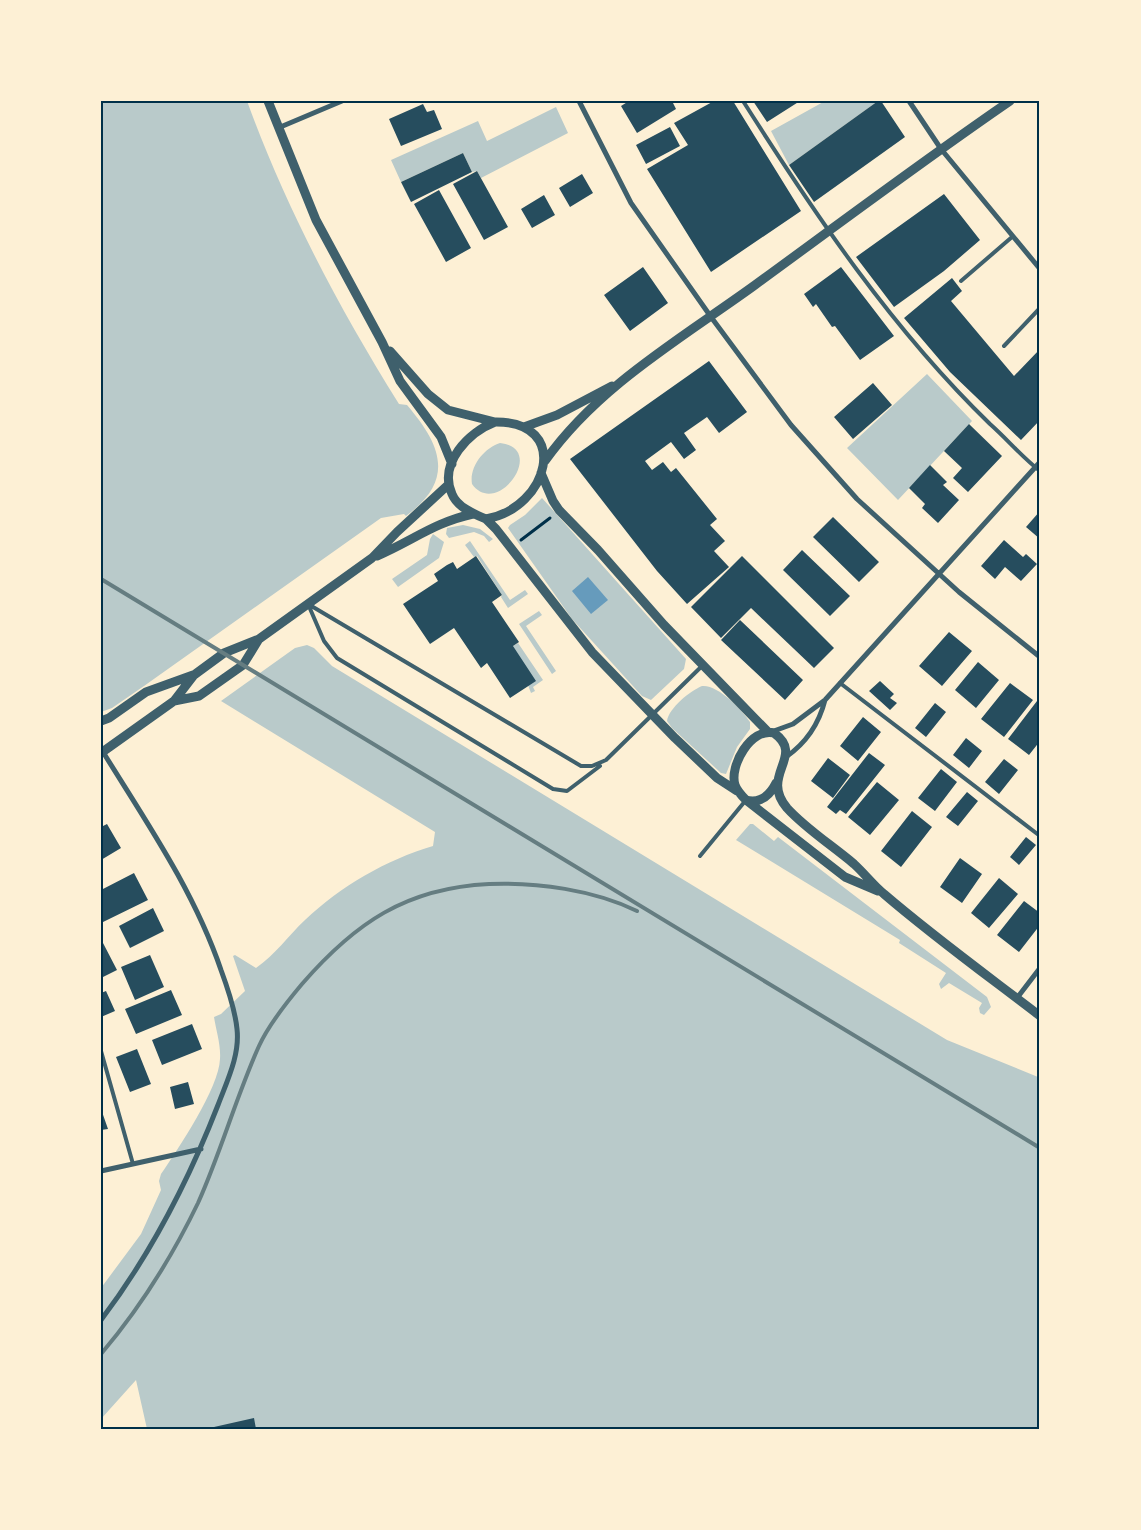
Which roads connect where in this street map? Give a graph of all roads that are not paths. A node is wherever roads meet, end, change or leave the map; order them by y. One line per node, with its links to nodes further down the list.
1 (268, 101): 7 (street)
2 (342, 101): 7 (street)
3 (579, 101): 14 (street)
4 (743, 101): 9 (lane)
5 (909, 101): 8 (street)
6 (1010, 101): 8 (street)
7 (278, 128): 15 (street)
8 (941, 149): 9 (street); 10 (street)
9 (829, 231): 14 (street); 23 (lane)
10 (1012, 237): 11 (street); 12 (lane)
11 (1040, 268)
12 (961, 281)
13 (1040, 308): 16 (lane)
14 (711, 317): 17 (street); 29 (street)
15 (382, 342): 18 (street); 22 (street)
16 (1004, 346)
17 (617, 383): 19 (street); 20 (street)
18 (496, 422): 19 (street); 22 (street)
19 (524, 427): 20 (street)
20 (545, 461): 24 (street)
21 (1040, 462): 23 (street)
22 (452, 464): 25 (street)
23 (1037, 469): 29 (street)
24 (541, 473): 27 (street); 33 (street)
25 (449, 484): 26 (street); 28 (street)
26 (473, 514): 27 (street); 28 (street)
27 (486, 519): 38 (street)
28 (372, 558): 30 (street)
29 (940, 574): 32 (street); 35 (street)
30 (308, 604): 31 (street); 43 (lane); 43 (lane)
31 (259, 639): 34 (street); 37 (street)
32 (1040, 657)
33 (703, 665): 38 (lane); 40 (street)
34 (194, 675): 37 (street); 39 (street)
35 (840, 683): 36 (street); 47 (lane)
36 (825, 700): 40 (street); 42 (street)
37 (174, 701): 41 (street)
38 (652, 715): 43 (lane); 45 (street)
39 (101, 721)
40 (769, 732): 42 (street); 45 (street)
41 (102, 751): 54 (street)
42 (786, 757): 44 (street)
43 (606, 760)
44 (776, 783): 46 (street); 49 (street)
45 (738, 792): 46 (street)
46 (746, 800): 48 (lane); 49 (street)
47 (1040, 836)
48 (700, 856)
49 (883, 893): 51 (street)
50 (1040, 968): 51 (street)
51 (1017, 998): 52 (street)
52 (1040, 1016)
53 (101, 1051): 55 (lane)
54 (201, 1150): 55 (street); 57 (street)
55 (133, 1164): 56 (street)
56 (101, 1171)
57 (101, 1320)

